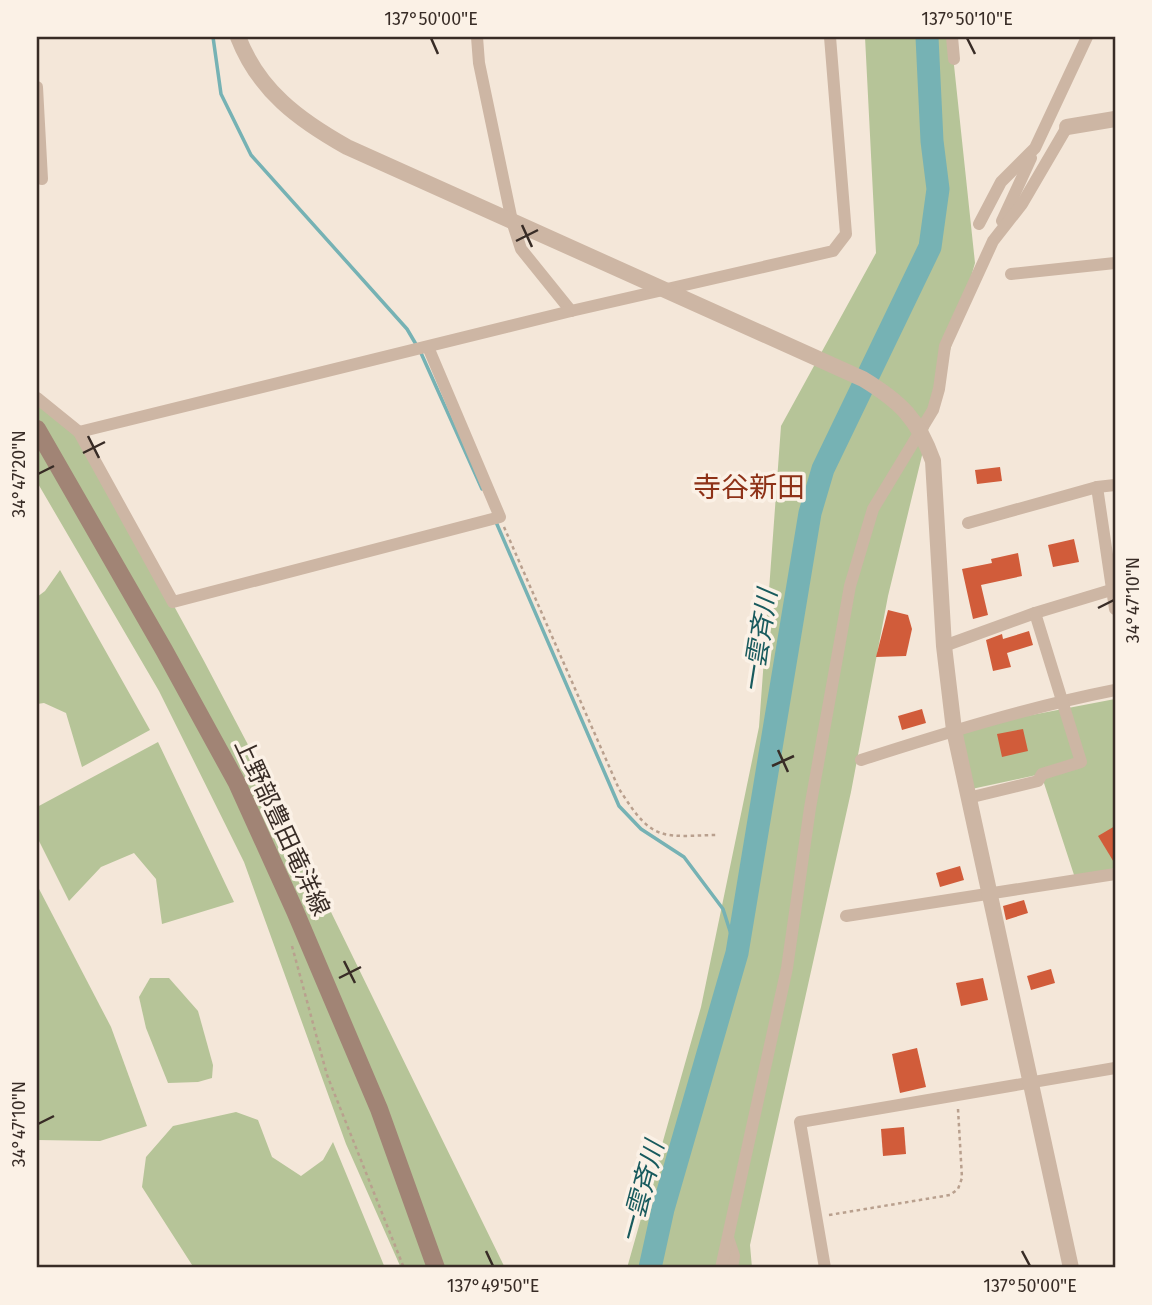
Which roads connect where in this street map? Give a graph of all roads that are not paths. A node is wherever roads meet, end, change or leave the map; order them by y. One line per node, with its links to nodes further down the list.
1 (239, 37): 12 (street)
2 (477, 37): 12 (street)
3 (831, 37): 17 (street)
4 (952, 37): 6 (street)
5 (1087, 37): 10 (street)
6 (954, 59)
7 (37, 87): 11 (street)
8 (1115, 119): 9 (street)
9 (1067, 127): 14 (street)
10 (1035, 148): 13 (street); 14 (street)
11 (42, 179)
12 (512, 221): 17 (street); 18 (street)
13 (979, 224)
14 (993, 241): 22 (street)
15 (1115, 263): 16 (street)
16 (1011, 274)
17 (666, 290): 18 (street); 22 (street)
18 (571, 311): 19 (street)
19 (428, 347): 23 (street); 23 (street)
20 (37, 398): 23 (street)
21 (37, 429): 42 (main road, 上野部豊田竜洋線)
22 (920, 430): 30 (street); 41 (street)
23 (79, 432)
24 (1115, 485): 25 (street)
25 (1097, 487): 26 (street); 27 (street)
26 (968, 523)
27 (1111, 590): 28 (street); 29 (street)
28 (1115, 609)
29 (1035, 613): 30 (street); 32 (street)
30 (944, 646): 33 (street)
31 (1115, 691): 32 (street)
32 (1061, 701): 33 (street); 35 (street)
33 (954, 730): 34 (street); 35 (street)
34 (861, 760)
35 (968, 798): 37 (street)
36 (1115, 876): 37 (street)
37 (990, 895): 38 (street); 40 (street)
38 (846, 916)
39 (1115, 1068): 40 (street)
40 (1031, 1082): 45 (street); 46 (street)
41 (728, 1237): 43 (street); 44 (street)
42 (436, 1268)
43 (721, 1268)
44 (732, 1268)
45 (825, 1268)
46 (1071, 1268)

